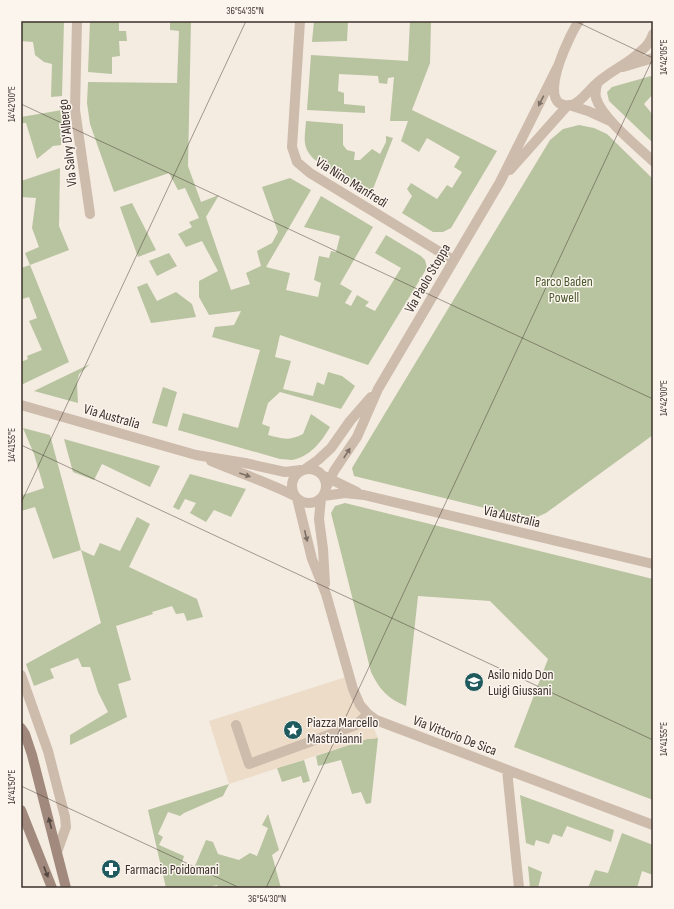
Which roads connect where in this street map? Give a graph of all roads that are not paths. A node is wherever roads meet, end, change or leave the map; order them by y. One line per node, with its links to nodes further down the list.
1 (77, 21): 15 (street, Via Salvy D'Albergo)
2 (300, 21): 16 (street, Via Nino Manfredi)
3 (570, 21): 6 (street)
4 (579, 21): 6 (street)
5 (653, 34): 9 (street)
6 (563, 51): 8 (street)
7 (653, 58): 9 (street)
8 (558, 66): 11 (street); 14 (street, Via Paolo Stoppa, one-way to 14)
9 (616, 70): 10 (street, Via Paolo Stoppa)
10 (598, 82): 11 (street, Via Paolo Stoppa); 12 (street)
11 (568, 106): 12 (street); 14 (street, Via Paolo Stoppa)
12 (613, 123): 13 (street)
13 (653, 161)
14 (500, 182): 16 (street, Via Paolo Stoppa)
15 (90, 214)
16 (453, 260): 17 (street, Via Paolo Stoppa)
17 (378, 389): 20 (street); 21 (street, one-way to 17)
18 (21, 405): 19 (street, Via Australia)
19 (196, 455): 20 (street); 23 (street, one-way to 23)
20 (303, 470): 21 (street); 23 (street)
21 (325, 487): 22 (street); 22 (street); 23 (street); 25 (street)
22 (364, 495): 24 (street, Via Australia)
23 (296, 497): 25 (street, one-way to 25)
24 (653, 564)
25 (326, 594): 27 (street, Via Vittorio De Sica)
26 (21, 675): 33 (street)
27 (368, 714): 28 (street); 30 (street, Via Vittorio De Sica)
28 (236, 726)
29 (21, 728): 33 (main road, one-way to 29)
30 (507, 770): 32 (street, Via Vittorio De Sica); 36 (street)
31 (21, 810): 34 (main road, one-way to 34)
32 (653, 825)
33 (57, 852): 35 (main road)
34 (52, 888)
35 (66, 888)
36 (519, 888)

